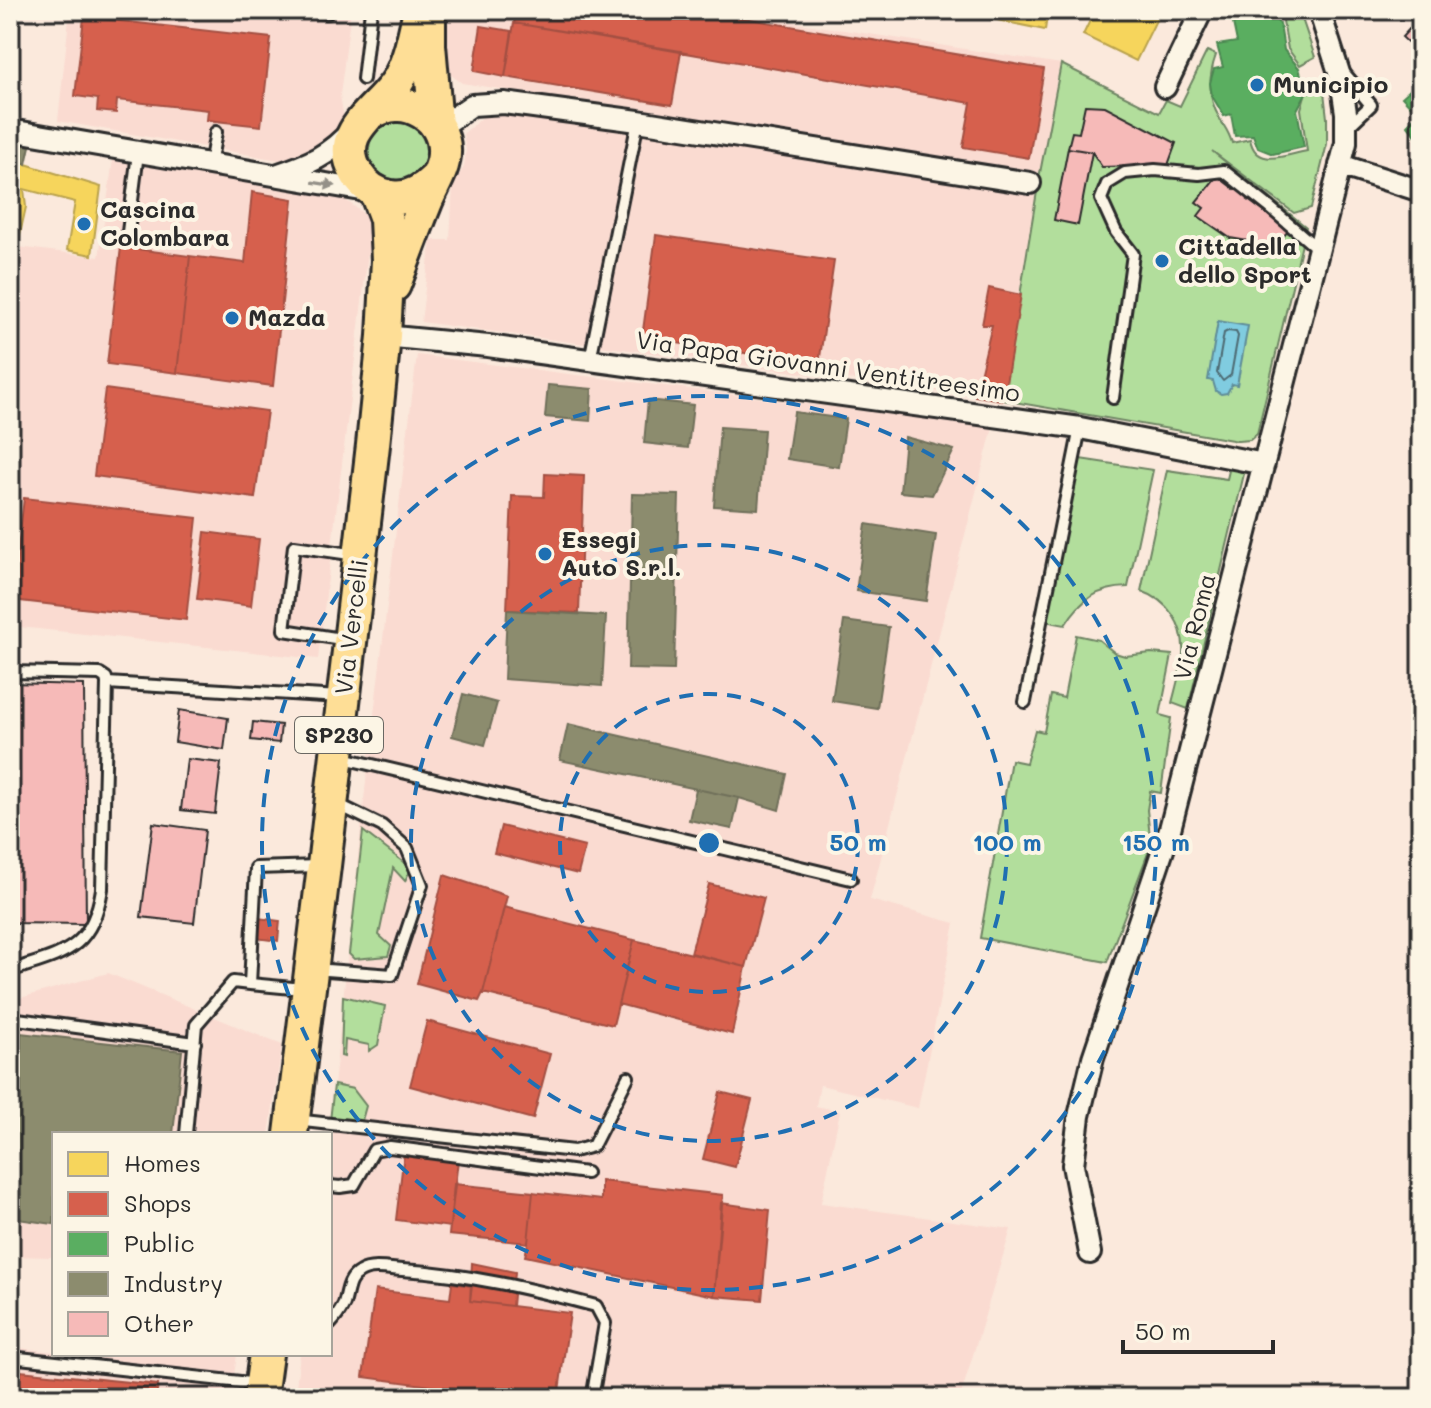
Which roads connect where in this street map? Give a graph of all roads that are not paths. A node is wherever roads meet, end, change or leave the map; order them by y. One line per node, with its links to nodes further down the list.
1 (303, 10): 2 (lane)
2 (329, 10)
3 (371, 10): 8 (lane)
4 (420, 10): 10 (main road)
5 (429, 10): 12 (main road, Via Vercelli / SP230)
6 (1202, 10): 9 (street)
7 (1319, 10): 17 (street, Via Roma)
8 (363, 79)
9 (1165, 87)
10 (365, 118): 12 (main road); 18 (street); 22 (main road, Via Vercelli / SP230)
11 (638, 121): 12 (street); 20 (street); 26 (lane)
12 (437, 127): 19 (main road, Via Vercelli / SP230)
13 (10, 130): 15 (street)
14 (216, 132): 16 (lane)
15 (138, 153): 16 (street); 23 (lane)
16 (210, 165): 18 (street)
17 (1340, 165): 21 (street); 24 (street, Via Roma)
18 (272, 176): 22 (street, one-way to 22)
19 (435, 179): 22 (main road); 25 (main road, Via Vercelli / SP230)
20 (1030, 183)
21 (1417, 186)
22 (376, 192): 25 (main road, Via Vercelli / SP230)
23 (128, 232)
24 (1319, 250): 27 (lane); 29 (street, Via Roma)
25 (385, 323): 26 (street, Via Papa Giovanni Ventitreesimo); 30 (main road, Via Vercelli / SP230)
26 (590, 360): 28 (street, Via Papa Giovanni Ventitreesimo)
27 (1113, 398)
28 (1080, 428): 29 (street, Via Papa Giovanni Ventitreesimo); 35 (lane)
29 (1264, 464): 50 (street, Via Roma)
30 (360, 556): 31 (main road, Via Vercelli / SP230); 31 (lane)
31 (350, 640): 34 (main road, Via Vercelli / SP230)
32 (10, 672): 33 (lane)
33 (107, 683): 34 (lane); 40 (lane)
34 (344, 697): 36 (main road, Via Vercelli / SP230)
35 (1025, 702)
36 (337, 756): 37 (main road, Via Vercelli / SP230); 39 (lane)
37 (331, 801): 38 (main road, Via Vercelli / SP230); 41 (lane)
38 (324, 866): 41 (main road, Via Vercelli / SP230); 42 (lane)
39 (851, 879)
40 (10, 971)
41 (311, 979): 42 (lane); 46 (main road, Via Vercelli / SP230)
42 (250, 984): 44 (lane)
43 (10, 1018): 44 (lane)
44 (195, 1043): 47 (lane)
45 (628, 1077): 46 (lane)
46 (292, 1127)
47 (186, 1132)
48 (586, 1173): 49 (lane)
49 (332, 1186)
50 (1090, 1253)
51 (332, 1322): 54 (lane)
52 (10, 1357): 53 (lane)
53 (263, 1379)
54 (593, 1393)

